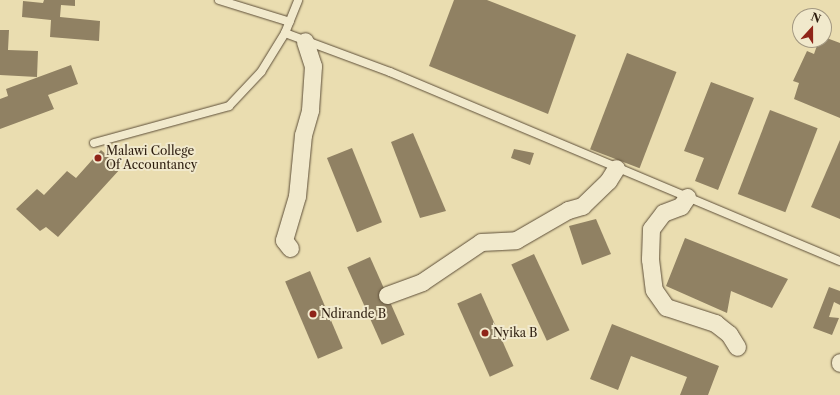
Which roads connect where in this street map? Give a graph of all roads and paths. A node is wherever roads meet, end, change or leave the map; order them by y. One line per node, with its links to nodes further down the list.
1 (219, 0): 3 (lane)
2 (298, 0): 3 (lane)
3 (290, 22): 4 (lane)
4 (285, 33): 5 (lane); 6 (lane)
5 (305, 41): 7 (lane); 9 (street)
6 (94, 143)
7 (616, 168): 8 (lane); 11 (street)
8 (687, 197): 10 (lane); 12 (street)
9 (290, 248)
10 (840, 261)
11 (388, 294)
12 (737, 347)

